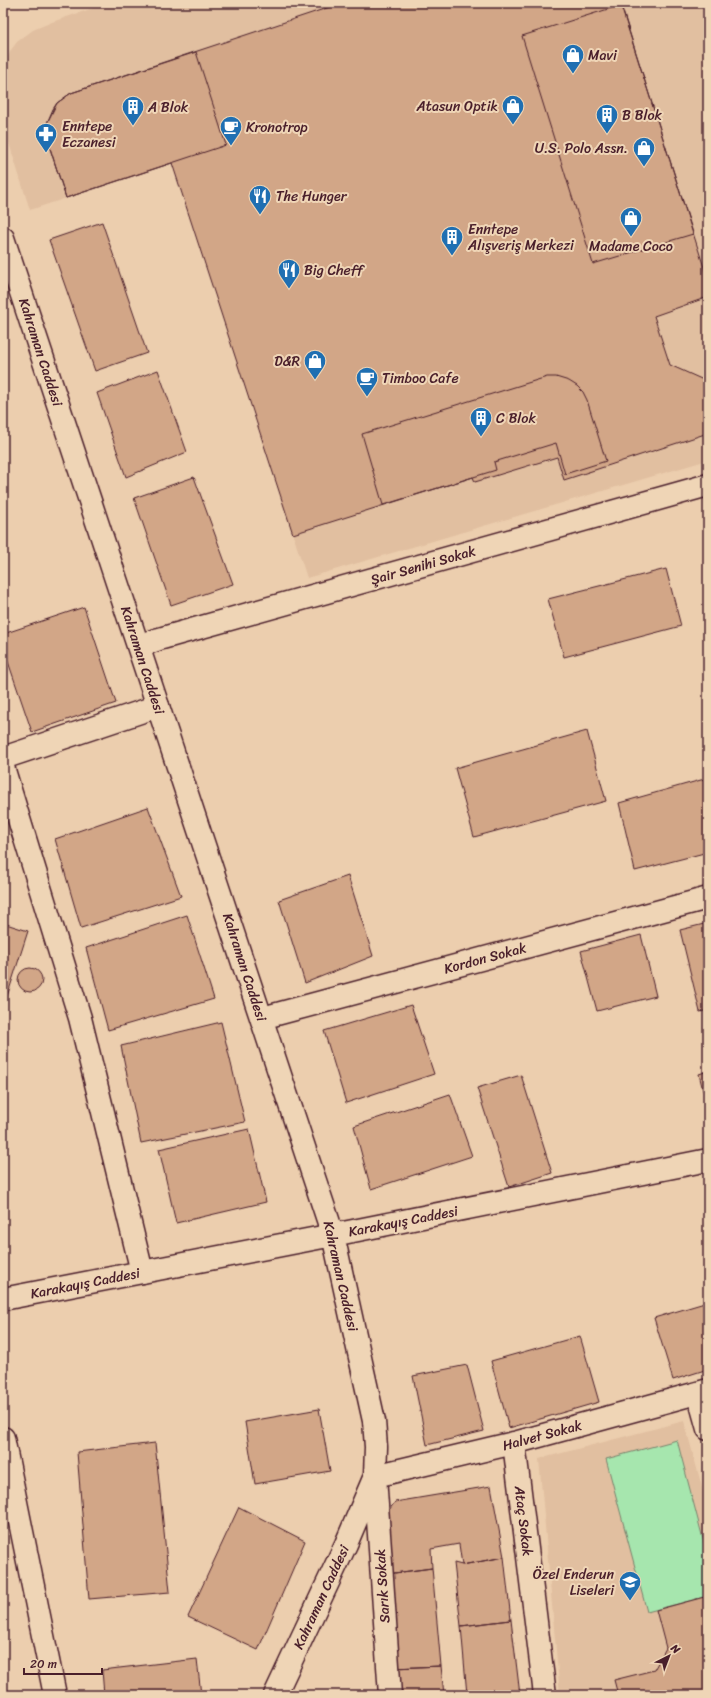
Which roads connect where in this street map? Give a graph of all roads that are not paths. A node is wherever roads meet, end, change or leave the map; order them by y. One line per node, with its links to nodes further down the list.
1 (4, 242): 3 (street, Kahraman Caddesi)
2 (708, 485): 3 (street, Şair Senihi Sokak)
3 (139, 646): 4 (street, Kahraman Caddesi)
4 (158, 706): 5 (street); 8 (street, Kahraman Caddesi)
5 (3, 758)
6 (3, 767): 11 (street)
7 (708, 898): 8 (street, Kordon Sokak)
8 (262, 1018): 10 (street, Kahraman Caddesi)
9 (708, 1160): 10 (street, Karakayış Caddesi)
10 (333, 1235): 11 (street, Karakayış Caddesi); 17 (street, Kahraman Caddesi)
11 (142, 1272): 12 (street, Karakayış Caddesi)
12 (3, 1298)
13 (703, 1392): 14 (street); 16 (street, Halvet Sokak)
14 (708, 1429)
15 (3, 1438): 18 (street)
16 (514, 1443): 17 (street, Halvet Sokak); 21 (street, Ataç Sokak)
17 (375, 1476): 19 (street, Kahraman Caddesi); 20 (street, Sarık Sokak)
18 (55, 1695)
19 (276, 1695)
20 (390, 1695)
21 (546, 1695)

